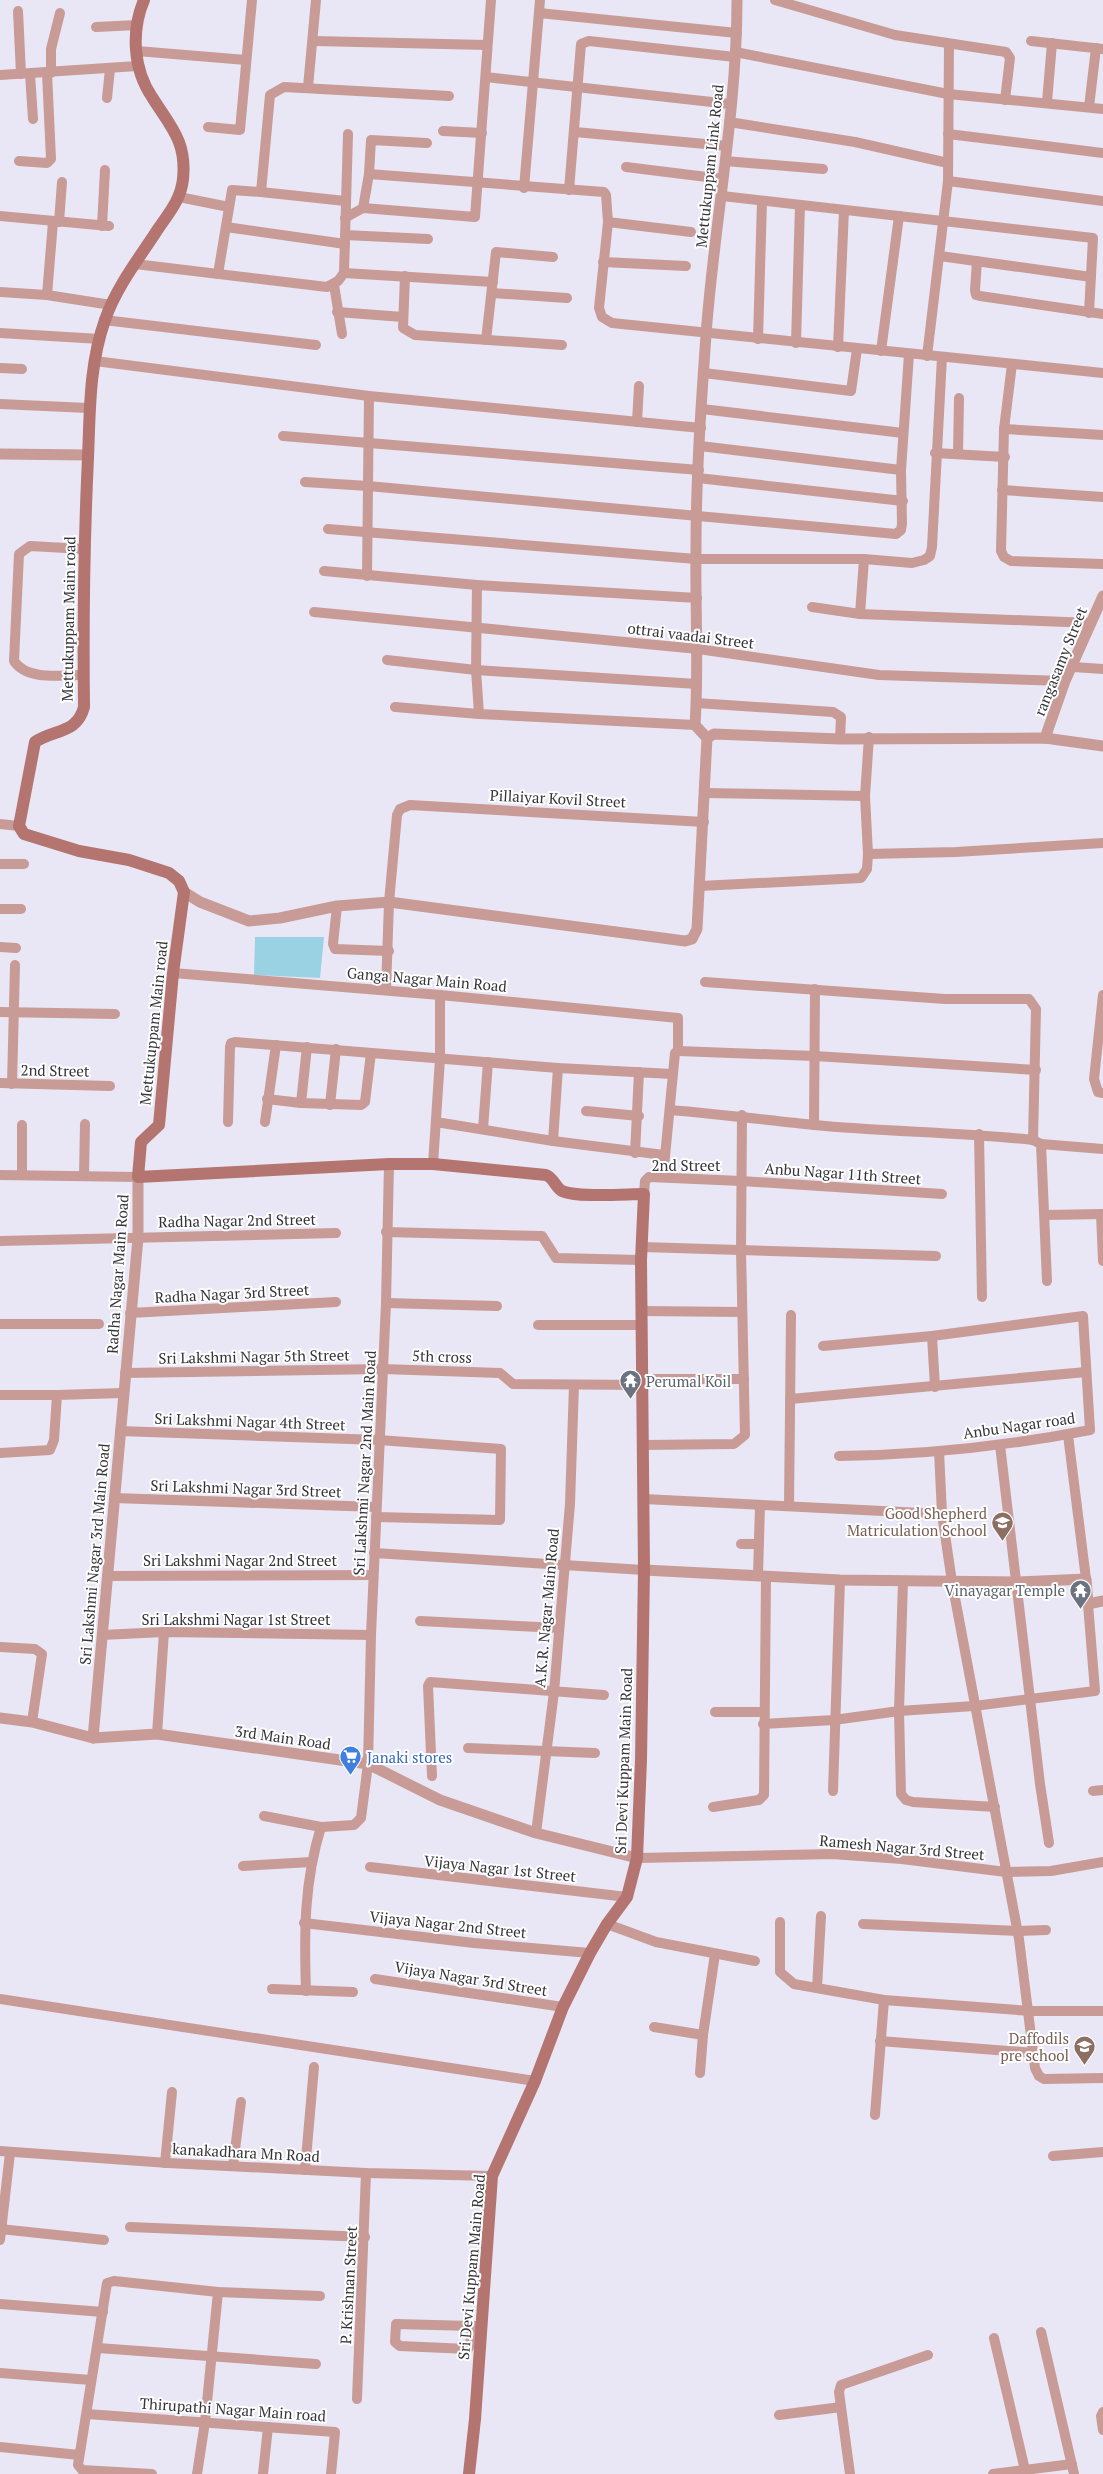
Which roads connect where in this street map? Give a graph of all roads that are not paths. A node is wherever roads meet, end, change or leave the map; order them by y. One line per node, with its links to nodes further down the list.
1 (144, 0): 11 (main road, Mettukuppam Main road)
2 (252, 0): 22 (street)
3 (316, 0): 14 (street)
4 (491, 0): 18 (street)
5 (540, 0): 10 (street)
6 (737, 0): 13 (street, Mettukuppam Link Road)
7 (776, 0): 17 (street)
8 (18, 11): 26 (street)
9 (60, 13): 25 (street)
10 (539, 14): 13 (street); 29 (street)
11 (136, 25): 12 (street); 20 (main road, Mettukuppam Main road)
12 (96, 27)
13 (737, 33): 21 (street, Mettukuppam Link Road)
14 (314, 41): 18 (street); 30 (street)
15 (1031, 41): 16 (street)
16 (1052, 43): 19 (street); 36 (street)
17 (948, 44): 32 (street); 35 (street)
18 (487, 45): 28 (street)
19 (1100, 49): 38 (street)
20 (137, 50): 22 (street); 23 (main road, Mettukuppam Main road)
21 (735, 55): 31 (street); 32 (street); 37 (street, Mettukuppam Link Road)
22 (246, 60): 42 (street)
23 (137, 66): 24 (street); 66 (main road, Mettukuppam Main road)
24 (110, 69): 25 (street); 34 (street)
25 (49, 73): 26 (street); 51 (street)
26 (26, 74): 27 (street); 40 (street)
27 (0, 76)
28 (486, 76): 29 (street); 45 (street)
29 (533, 83): 31 (street); 62 (street)
30 (308, 87): 33 (street); 64 (street)
31 (578, 88): 37 (street); 44 (street)
32 (948, 94): 35 (street); 47 (street)
33 (449, 96)
34 (107, 98)
35 (1005, 100): 36 (street)
36 (1047, 102): 38 (street)
37 (730, 104): 41 (street, Mettukuppam Link Road)
38 (1089, 107): 39 (street)
39 (1103, 109)
40 (32, 119)
41 (730, 122): 49 (street, Mettukuppam Link Road); 53 (street)
42 (208, 128)
43 (443, 131): 45 (street)
44 (575, 132): 49 (street); 63 (street)
45 (482, 133): 61 (street)
46 (348, 134): 68 (street)
47 (948, 134): 50 (street); 53 (street)
48 (427, 143): 57 (street)
49 (726, 146): 52 (street, Mettukuppam Link Road)
50 (1103, 153)
51 (20, 161)
52 (725, 161): 55 (street); 58 (street, Mettukuppam Link Road)
53 (948, 163): 59 (street)
54 (626, 167): 58 (street)
55 (823, 169)
56 (105, 170): 78 (street)
57 (369, 174): 61 (street); 72 (street)
58 (723, 179): 65 (street, Mettukuppam Link Road)
59 (948, 181): 69 (street); 77 (street)
60 (62, 182): 78 (street)
61 (478, 182): 62 (street); 72 (street)
62 (524, 188): 63 (street)
63 (569, 190): 79 (street)
64 (261, 192): 68 (street); 71 (street)
65 (722, 196): 67 (street); 107 (street, Mettukuppam Link Road)
66 (180, 197): 71 (street); 88 (main road, Mettukuppam Main road)
67 (762, 200): 70 (street); 109 (street)
68 (345, 201): 76 (street)
69 (1103, 201)
70 (800, 205): 73 (street); 111 (street)
71 (229, 207): 80 (street)
72 (363, 208): 76 (street)
73 (844, 210): 75 (street); 114 (street)
74 (0, 216): 78 (street)
75 (899, 216): 77 (street); 116 (street)
76 (344, 218): 83 (street)
77 (945, 221): 84 (street); 93 (street)
78 (56, 222): 97 (street)
79 (608, 222): 81 (street); 86 (street)
80 (226, 227): 83 (street); 91 (street)
81 (691, 232)
82 (428, 239): 83 (street)
83 (345, 240): 90 (street)
84 (940, 256): 87 (street); 118 (street)
85 (553, 257): 95 (street)
86 (603, 262): 89 (street); 107 (street)
87 (977, 262): 93 (street); 101 (street)
88 (136, 264): 91 (street); 99 (main road, Mettukuppam Main road)
89 (686, 266)
90 (344, 272): 92 (street); 94 (street)
91 (218, 274): 94 (street)
92 (405, 276): 95 (street); 103 (street)
93 (1091, 277): 101 (street)
94 (334, 285): 100 (street)
95 (492, 287): 98 (street); 110 (street)
96 (0, 292): 97 (street)
97 (46, 295): 99 (street)
98 (567, 298)
99 (111, 305): 104 (main road, Mettukuppam Main road)
100 (337, 312): 103 (street); 106 (street)
101 (1089, 313): 102 (street)
102 (1103, 314)
103 (403, 317): 110 (street)
104 (104, 320): 108 (main road, Mettukuppam Main road); 112 (street)
105 (0, 333): 108 (street)
106 (342, 334)
107 (706, 334): 109 (street); 124 (street, Mettukuppam Link Road)
108 (100, 338): 120 (main road, Mettukuppam Main road)
109 (758, 339): 111 (street)
110 (486, 340): 113 (street)
111 (796, 343): 114 (street)
112 (316, 345)
113 (562, 345)
114 (838, 347): 115 (street)
115 (857, 349): 116 (street); 124 (street)
116 (881, 351): 117 (street)
117 (909, 354): 118 (street); 135 (street)
118 (927, 356): 119 (street)
119 (942, 357): 121 (street); 140 (street)
120 (95, 361): 127 (street); 130 (main road, Mettukuppam Main road)
121 (1012, 364): 125 (street); 134 (street)
122 (0, 368): 123 (street)
123 (22, 369)
124 (704, 373): 131 (street, Mettukuppam Link Road)
125 (1103, 373)
126 (639, 386): 132 (street)
127 (369, 396): 132 (street); 138 (street)
128 (959, 398): 142 (street)
129 (0, 404): 130 (street)
130 (88, 408): 143 (main road, Mettukuppam Main road)
131 (702, 409): 133 (street, Mettukuppam Link Road); 135 (street)
132 (637, 422): 133 (street)
133 (701, 428): 139 (street, Mettukuppam Link Road)
134 (1004, 429): 137 (street); 144 (street)
135 (903, 433): 145 (street)
136 (283, 436): 138 (street)
137 (1103, 436)
138 (367, 442): 146 (street); 148 (street)
139 (700, 446): 145 (street); 146 (street, Mettukuppam Link Road)
140 (936, 453): 142 (street); 157 (street)
141 (0, 454): 143 (street)
142 (958, 454): 144 (street)
143 (88, 455): 155 (main road, Mettukuppam Main road)
144 (1005, 457): 149 (street)
145 (901, 470): 151 (street)
146 (698, 474): 151 (street); 152 (street, Mettukuppam Link Road)
147 (305, 482): 148 (street)
148 (368, 486): 152 (street); 154 (street)
149 (1002, 490): 150 (street); 158 (street)
150 (1103, 497)
151 (903, 501): 152 (street)
152 (696, 515): 156 (street, Mettukuppam Link Road)
153 (328, 529): 154 (street)
154 (368, 533): 156 (street); 160 (street)
155 (84, 549): 174 (main road, Mettukuppam Main road); 174 (street)
156 (696, 559): 157 (street); 163 (street, Mettukuppam Link Road)
157 (864, 559): 166 (street)
158 (1103, 564)
159 (324, 571): 160 (street)
160 (367, 576): 161 (street)
161 (477, 585): 163 (street); 168 (street)
162 (1103, 597): 167 (street, rangasamy Street)
163 (697, 598): 169 (street, Mettukuppam Link Road)
164 (812, 607): 166 (street)
165 (314, 612): 168 (street, ottrai vaadai Street)
166 (860, 614): 167 (street)
167 (1091, 623): 171 (street, rangasamy Street)
168 (476, 627): 169 (street, ottrai vaadai Street); 173 (street)
169 (698, 649): 175 (street, ottrai vaadai Street); 176 (street, Mettukuppam Link Road)
170 (387, 660): 173 (street)
171 (1073, 667): 172 (street); 175 (street, rangasamy Street)
172 (1103, 669)
173 (476, 670): 176 (street); 179 (street)
174 (83, 675): 190 (main road, Mettukuppam Main road)
175 (1065, 681): 183 (street, rangasamy Street)
176 (697, 684): 177 (street, Mettukuppam Link Road)
177 (696, 703): 180 (street, Mettukuppam Link Road); 184 (street)
178 (395, 707): 179 (street)
179 (479, 714): 180 (street)
180 (695, 725): 182 (street)
181 (869, 737): 183 (street); 184 (street); 187 (street)
182 (707, 738): 184 (street); 186 (street)
183 (1045, 738): 185 (street)
184 (840, 739)
185 (1103, 746)
186 (705, 793): 187 (street); 188 (street)
187 (866, 796): 192 (street)
188 (704, 822): 195 (street); 197 (street, Pillaiyar Kovil Street)
189 (0, 824): 190 (street)
190 (20, 826): 196 (main road)
191 (1103, 844): 192 (street)
192 (868, 854): 195 (street)
193 (0, 864): 194 (street)
194 (24, 864)
195 (700, 886): 197 (street)
196 (184, 892): 198 (street); 205 (main road, Mettukuppam Main road)
197 (390, 902): 198 (street); 203 (street)
198 (337, 906): 203 (street)
199 (0, 909): 200 (street)
200 (21, 909)
201 (0, 947): 202 (street)
202 (16, 948)
203 (388, 951): 208 (street)
204 (15, 965): 212 (street)
205 (173, 973): 208 (street, Ganga Nagar Main Road); 256 (main road, Mettukuppam Main road)
206 (705, 982): 207 (street)
207 (815, 989): 220 (street); 224 (street)
208 (386, 990): 209 (street, Ganga Nagar Main Road)
209 (440, 995): 218 (street, Ganga Nagar Main Road); 221 (street)
210 (1103, 995): 214 (street)
211 (0, 1012): 212 (street)
212 (13, 1012): 213 (street); 228 (street)
213 (115, 1014)
214 (1100, 1030): 230 (street)
215 (276, 1045): 216 (street); 231 (street); 238 (street)
216 (307, 1047): 217 (street); 232 (street)
217 (336, 1049): 219 (street); 233 (street)
218 (678, 1051): 220 (street); 226 (street)
219 (371, 1053): 221 (street); 233 (street)
220 (815, 1056): 224 (street); 243 (street)
221 (440, 1059): 222 (street); 240 (street)
222 (488, 1062): 223 (street); 244 (street)
223 (558, 1068): 225 (street); 246 (street)
224 (1036, 1070): 247 (street)
225 (639, 1072): 226 (street); 237 (street)
226 (672, 1074): 234 (street)
227 (0, 1083): 228 (street, 2nd Street)
228 (12, 1084): 229 (street, 2nd Street)
229 (110, 1086)
230 (1103, 1093)
231 (267, 1099): 232 (street); 239 (street)
232 (301, 1103): 233 (street)
233 (330, 1105)
234 (670, 1110): 236 (street); 250 (street)
235 (586, 1111): 237 (street)
236 (742, 1115): 243 (street); 258 (street)
237 (638, 1116): 249 (street)
238 (228, 1122)
239 (265, 1122)
240 (436, 1122): 244 (street); 252 (street)
241 (85, 1124): 255 (street)
242 (22, 1125): 254 (street)
243 (814, 1125): 245 (street)
244 (483, 1129): 246 (street)
245 (978, 1134): 247 (street); 272 (street)
246 (553, 1142): 249 (street)
247 (1037, 1142): 248 (street); 262 (street)
248 (1103, 1149)
249 (635, 1153): 250 (street)
250 (664, 1155): 257 (street)
251 (388, 1164): 252 (main road); 256 (main road); 263 (street, Sri Lakshmi Nagar 2nd Main Road)
252 (434, 1164): 259 (main road)
253 (0, 1175): 254 (street)
254 (22, 1175): 255 (street)
255 (84, 1176): 256 (street)
256 (138, 1177): 265 (street, Radha Nagar Main Road)
257 (663, 1178): 258 (street, 2nd Street); 259 (street, 2nd Street)
258 (741, 1181): 260 (street, Anbu Nagar 11th Street); 267 (street)
259 (644, 1194): 268 (main road, Sri Devi Kuppam Main Road)
260 (942, 1194)
261 (1102, 1214): 262 (street); 270 (street)
262 (1045, 1215): 271 (street)
263 (386, 1232): 268 (street); 274 (street, Sri Lakshmi Nagar 2nd Main Road)
264 (336, 1233): 265 (street, Radha Nagar 2nd Street)
265 (138, 1238): 266 (street, Radha Nagar 2nd Street); 278 (street, Radha Nagar Main Road)
266 (0, 1241)
267 (741, 1250): 268 (street); 269 (street); 277 (street)
268 (641, 1253): 276 (main road, Sri Devi Kuppam Main Road)
269 (936, 1256)
270 (1103, 1260)
271 (1047, 1281)
272 (982, 1297)
273 (336, 1302): 278 (street, Radha Nagar 3rd Street)
274 (386, 1303): 275 (street); 286 (street, Sri Lakshmi Nagar 2nd Main Road)
275 (497, 1306)
276 (641, 1311): 277 (street); 283 (main road, Sri Devi Kuppam Main Road)
277 (742, 1312): 289 (street)
278 (130, 1313): 288 (street, Radha Nagar Main Road)
279 (791, 1315): 296 (street)
280 (0, 1324): 281 (street)
281 (99, 1324)
282 (538, 1325): 283 (street)
283 (641, 1325): 290 (main road, Sri Devi Kuppam Main Road)
284 (932, 1336): 285 (street); 287 (street, Anbu Nagar road); 292 (street)
285 (823, 1346)
286 (383, 1369): 288 (street, Sri Lakshmi Nagar 5th Street); 291 (street, 5th cross); 299 (street, Sri Lakshmi Nagar 2nd Main Road)
287 (1086, 1372): 292 (street); 298 (street, Anbu Nagar road)
288 (125, 1373): 293 (street, Sri Lakshmi Nagar 3rd Main Road)
289 (744, 1379): 290 (street); 301 (street)
290 (643, 1382): 291 (street); 301 (main road, Sri Devi Kuppam Main Road)
291 (574, 1385): 314 (street, A.K.R. Nagar Main Road)
292 (935, 1387): 296 (street)
293 (123, 1393): 295 (street); 297 (street, Sri Lakshmi Nagar 3rd Main Road)
294 (0, 1395): 295 (street)
295 (57, 1395): 303 (street)
296 (790, 1399): 308 (street)
297 (120, 1431): 299 (street, Sri Lakshmi Nagar 4th Street); 305 (street, Sri Lakshmi Nagar 3rd Main Road)
298 (1068, 1434): 300 (street, Anbu Nagar road); 319 (street)
299 (379, 1440): 309 (street, Sri Lakshmi Nagar 2nd Main Road); 309 (street, Sri Lakshmi Nagar 4th Street)
300 (1000, 1445): 302 (street, Anbu Nagar road); 323 (street)
301 (643, 1446): 306 (main road, Sri Devi Kuppam Main Road)
302 (939, 1451): 304 (street, Anbu Nagar road); 310 (street)
303 (0, 1453)
304 (839, 1456)
305 (114, 1498): 309 (street, Sri Lakshmi Nagar 3rd Street); 318 (street, Sri Lakshmi Nagar 3rd Main Road)
306 (644, 1499): 307 (street); 315 (main road, Sri Devi Kuppam Main Road)
307 (760, 1505): 308 (street); 312 (street)
308 (789, 1506): 310 (street)
309 (376, 1512): 313 (street, Sri Lakshmi Nagar 2nd Main Road)
310 (942, 1514): 322 (street)
311 (741, 1544): 312 (street)
312 (759, 1544): 317 (street)
313 (374, 1554): 314 (street); 316 (street, Sri Lakshmi Nagar 2nd Main Road)
314 (564, 1564): 315 (street); 327 (street, A.K.R. Nagar Main Road)
315 (644, 1570): 317 (street); 357 (main road, Sri Devi Kuppam Main Road)
316 (373, 1574): 318 (street, Sri Lakshmi Nagar 2nd Street); 330 (street, Sri Lakshmi Nagar 2nd Main Road)
317 (762, 1575): 320 (street); 338 (street)
318 (107, 1576): 329 (street, Sri Lakshmi Nagar 3rd Main Road)
319 (1086, 1579): 323 (street); 325 (street)
320 (840, 1580): 321 (street); 340 (street)
321 (903, 1581): 322 (street); 336 (street)
322 (952, 1582): 323 (street); 335 (street)
323 (1018, 1582): 334 (street)
324 (1103, 1602): 325 (street)
325 (1088, 1604): 334 (street)
326 (420, 1620): 327 (street)
327 (559, 1628): 332 (street, A.K.R. Nagar Main Road)
328 (164, 1632): 329 (street, Sri Lakshmi Nagar 1st Street); 330 (street, Sri Lakshmi Nagar 1st Street); 343 (street)
329 (102, 1635): 344 (street, Sri Lakshmi Nagar 3rd Main Road)
330 (370, 1635): 348 (street, Sri Lakshmi Nagar 2nd Main Road)
331 (0, 1647): 341 (street)
332 (554, 1692): 333 (street); 346 (street, A.K.R. Nagar Main Road); 349 (street)
333 (604, 1695)
334 (1032, 1699): 335 (street); 356 (street)
335 (974, 1706): 336 (street); 351 (street)
336 (899, 1711): 340 (street); 351 (street)
337 (714, 1712): 338 (street)
338 (763, 1712): 342 (street)
339 (0, 1718): 341 (street, 3rd Main Road)
340 (834, 1720): 342 (street); 350 (street)
341 (32, 1722): 344 (street, 3rd Main Road)
342 (763, 1724): 352 (street)
343 (157, 1734): 344 (street, 3rd Main Road); 348 (street, 3rd Main Road)
344 (92, 1738)
345 (468, 1748): 346 (street)
346 (547, 1752): 347 (street); 355 (street, A.K.R. Nagar Main Road)
347 (595, 1753)
348 (368, 1764): 354 (street, Sri Lakshmi Nagar 2nd Main Road); 355 (street, 3rd Main Road)
349 (432, 1776)
350 (834, 1791)
351 (995, 1806): 362 (street)
352 (712, 1807)
353 (264, 1816): 354 (street)
354 (321, 1827): 358 (street)
355 (536, 1833): 357 (street, 3rd Main Road)
356 (1049, 1843)
357 (637, 1858): 362 (street, Ramesh Nagar 3rd Street); 363 (main road, Sri Devi Kuppam Main Road)
358 (311, 1862): 360 (street); 366 (street)
359 (1103, 1862): 362 (street, Ramesh Nagar 3rd Street)
360 (243, 1866)
361 (370, 1867): 363 (street, Vijaya Nagar 1st Street)
362 (1006, 1872): 370 (street)
363 (628, 1897): 367 (main road, Sri Devi Kuppam Main Road)
364 (821, 1916): 375 (street)
365 (780, 1922): 375 (street)
366 (304, 1923): 371 (street, Vijaya Nagar 2nd Street); 377 (street)
367 (607, 1924): 371 (main road, Sri Devi Kuppam Main Road); 372 (street)
368 (863, 1924): 370 (street)
369 (1046, 1930): 370 (street)
370 (1018, 1932): 382 (street)
371 (590, 1953): 381 (main road, Sri Devi Kuppam Main Road)
372 (716, 1954): 373 (street); 385 (street)
373 (755, 1961)
374 (375, 1979): 381 (street, Vijaya Nagar 3rd Street)
375 (818, 1988): 380 (street)
376 (272, 1989): 377 (street)
377 (306, 1991): 378 (street)
378 (353, 1992)
379 (0, 2000): 391 (street)
380 (884, 2000): 382 (street); 386 (street)
381 (562, 2007): 391 (main road, Sri Devi Kuppam Main Road)
382 (1030, 2011): 383 (street); 387 (street)
383 (1103, 2011)
384 (654, 2027): 385 (street)
385 (703, 2036): 389 (street)
386 (880, 2041): 387 (street); 394 (street)
387 (1034, 2053): 390 (street)
388 (314, 2067): 400 (street)
389 (700, 2073)
390 (1103, 2078)
391 (535, 2081): 402 (main road, Sri Devi Kuppam Main Road)
392 (172, 2092): 398 (street)
393 (241, 2102): 399 (street)
394 (875, 2115)
395 (5, 2152): 398 (street, kanakadhara Mn Road); 404 (street)
396 (1103, 2152): 397 (street)
397 (1053, 2156)
398 (164, 2163): 399 (street, kanakadhara Mn Road)
399 (233, 2166): 400 (street, kanakadhara Mn Road)
400 (305, 2170): 401 (street, kanakadhara Mn Road)
401 (366, 2173): 402 (street, kanakadhara Mn Road); 405 (street, P. Krishnan Street)
402 (492, 2176): 412 (main road, Sri Devi Kuppam Main Road)
403 (130, 2227): 405 (street)
404 (1, 2229): 406 (street); 407 (street)
405 (365, 2237): 421 (street, P. Krishnan Street)
406 (0, 2240)
407 (104, 2240)
408 (218, 2292): 409 (street); 411 (street); 416 (street)
409 (320, 2296)
410 (0, 2304): 411 (street)
411 (103, 2312): 415 (street)
412 (476, 2332): 412 (street); 437 (main road, Sri Devi Kuppam Main Road)
413 (1041, 2332): 431 (street)
414 (994, 2338): 432 (street)
415 (98, 2348): 416 (street); 420 (street)
416 (212, 2356): 418 (street); 426 (street)
417 (928, 2356): 422 (street)
418 (316, 2364)
419 (0, 2373): 420 (street)
420 (91, 2380): 424 (street)
421 (357, 2399)
422 (841, 2406): 425 (street); 438 (street)
423 (1103, 2412): 428 (street)
424 (87, 2414): 426 (street, Thirupathi Nagar Main road); 430 (street)
425 (779, 2415)
426 (205, 2422): 427 (street, Thirupathi Nagar Main road); 434 (street)
427 (268, 2427): 435 (street); 436 (street, Thirupathi Nagar Main road)
428 (1103, 2430)
429 (0, 2447): 430 (street)
430 (78, 2455): 433 (street)
431 (1073, 2469): 432 (street)
432 (1025, 2470): 439 (street)
433 (152, 2474)
434 (197, 2474)
435 (263, 2474)
436 (331, 2474)
437 (469, 2474)
438 (850, 2474)
439 (993, 2474)

